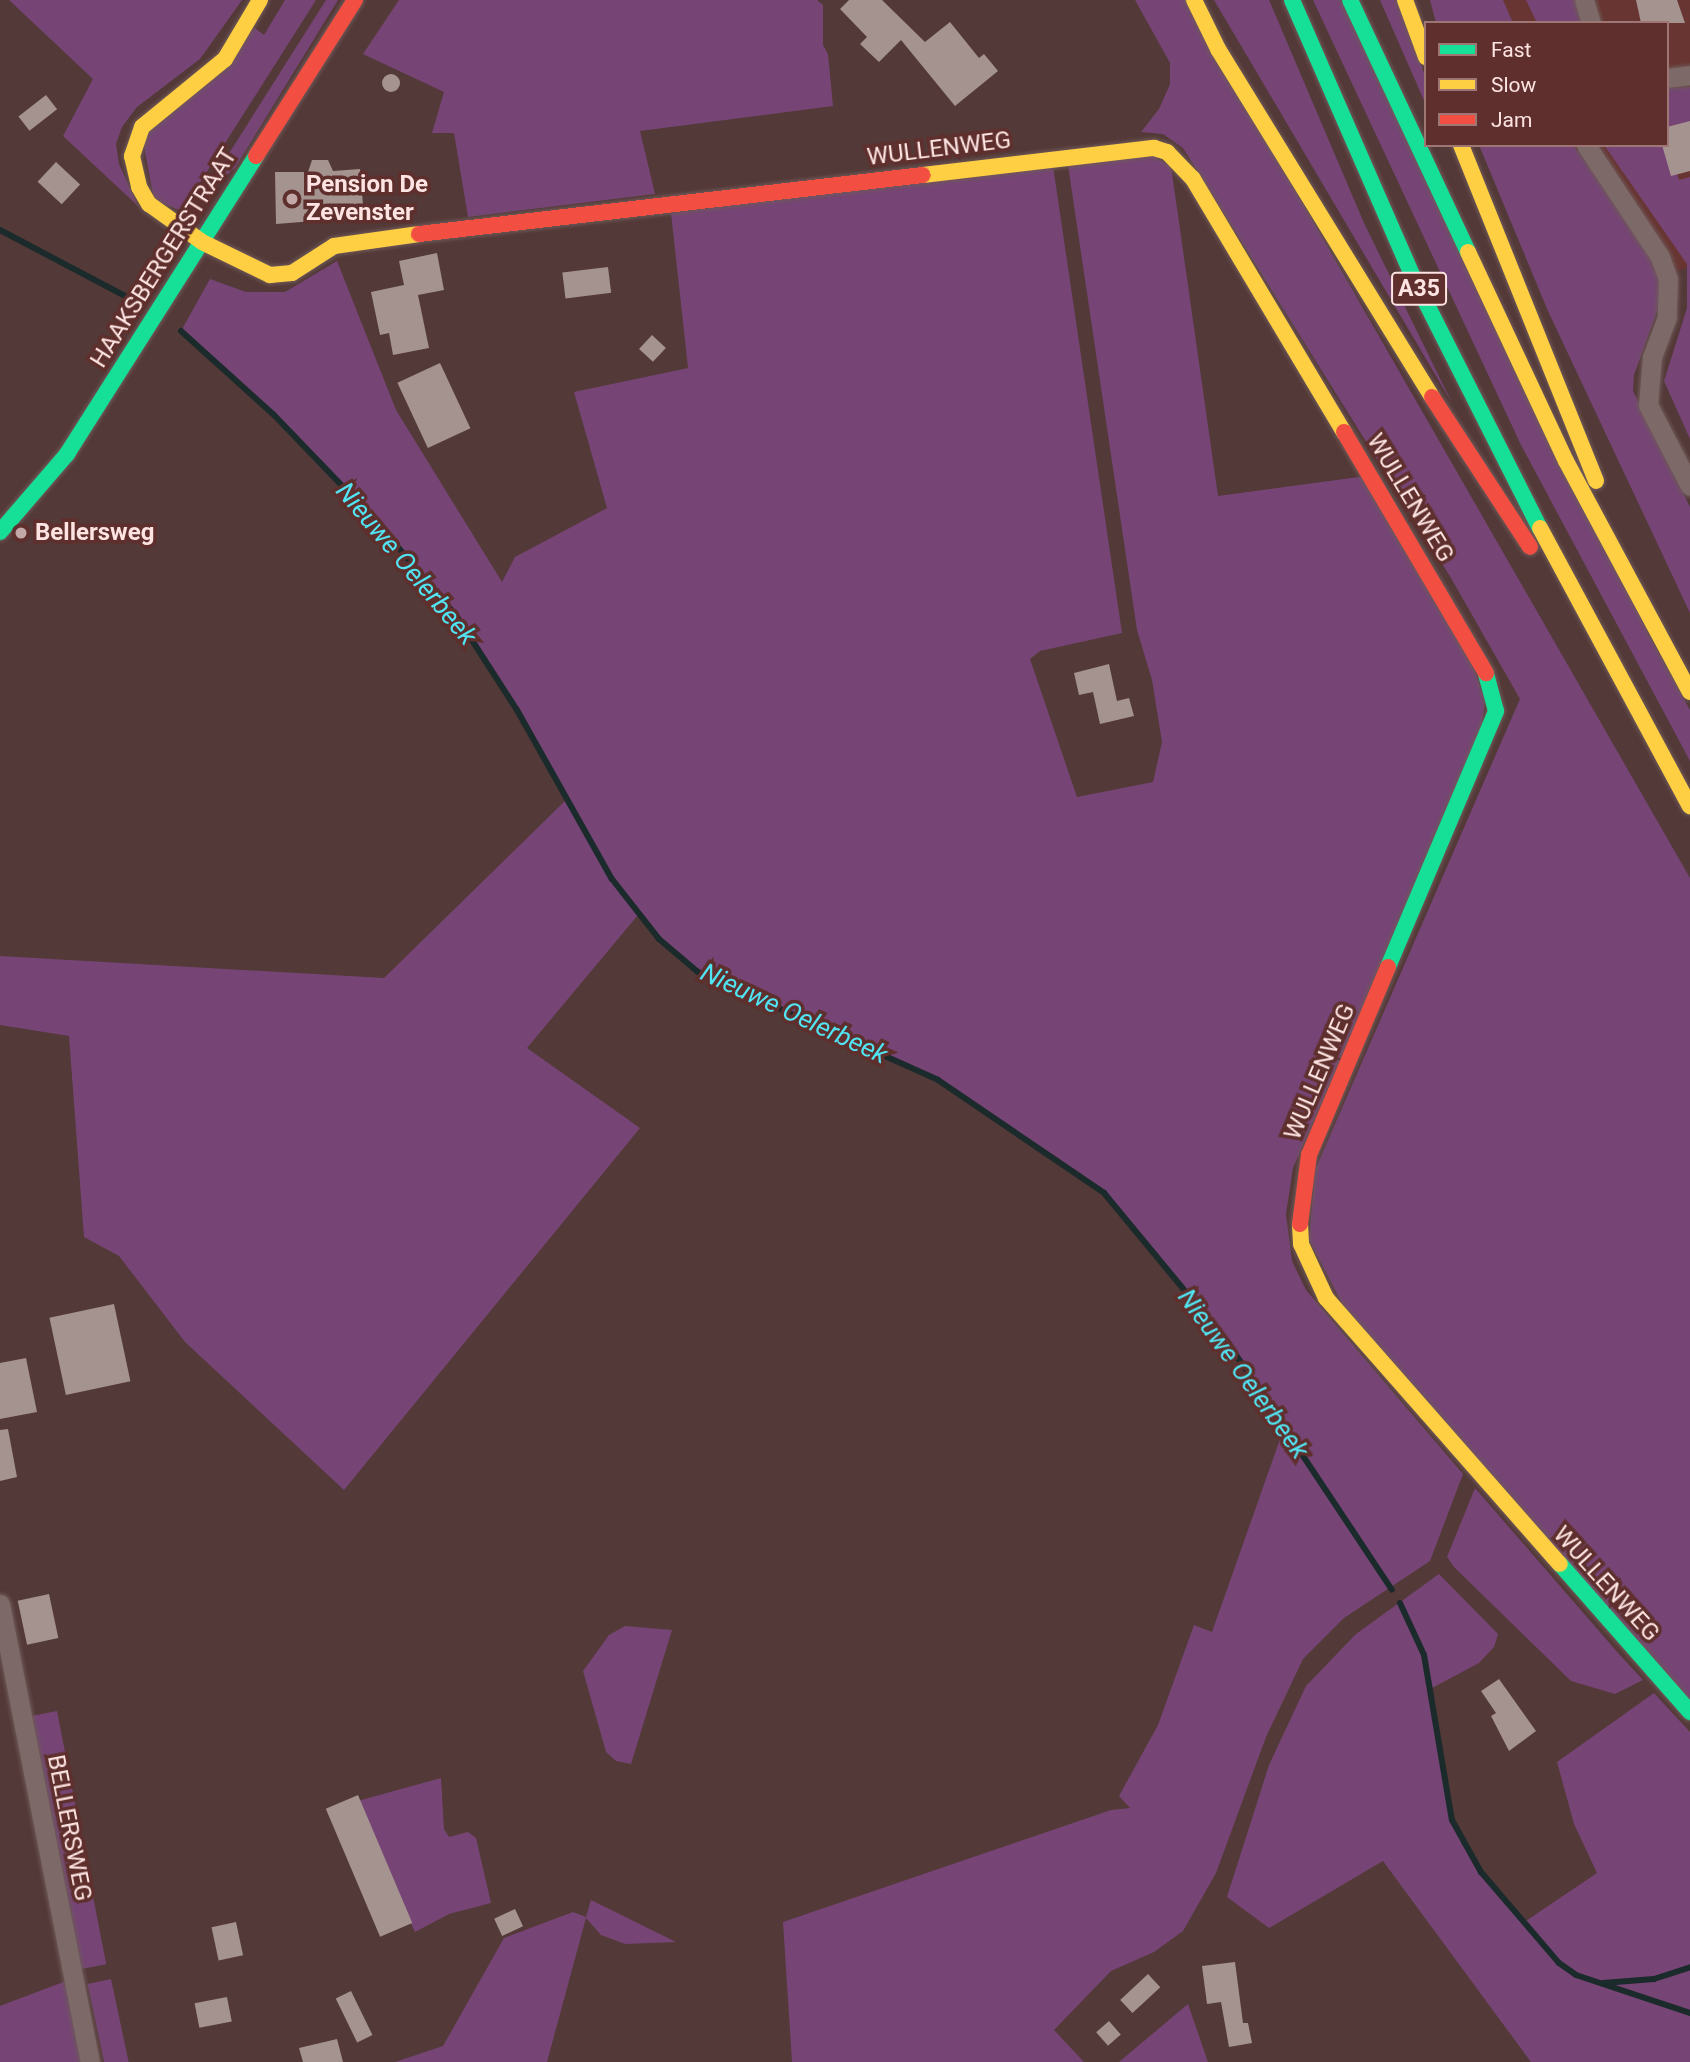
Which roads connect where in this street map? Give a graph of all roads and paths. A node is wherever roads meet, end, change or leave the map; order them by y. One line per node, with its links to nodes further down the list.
1 (260, 0): 14 (main road, WULLENWEG)
2 (355, 0): 14 (main road, HAAKSBERGERSTRAAT)
3 (1194, 0): 18 (main road, A35)
4 (1292, 0): 18 (main road, A35)
5 (1350, 0): 17 (main road, A35)
6 (1405, 0): 9 (main road)
7 (1584, 0): 8 (street)
8 (1590, 21)
9 (1424, 52)
10 (1690, 75): 11 (street)
11 (1669, 78)
12 (1462, 147): 17 (main road, A35)
13 (1587, 147): 15 (street)
14 (202, 242): 16 (main road, HAAKSBERGERSTRAAT); 22 (main road, WULLENWEG)
15 (1690, 486)
16 (0, 533)
17 (1639, 603): 19 (main road, A35)
18 (1592, 630): 20 (main road, A35)
19 (1690, 692)
20 (1690, 806)
21 (0, 1604): 23 (street, BELLERSWEG)
22 (1690, 1712)
23 (90, 2062)

